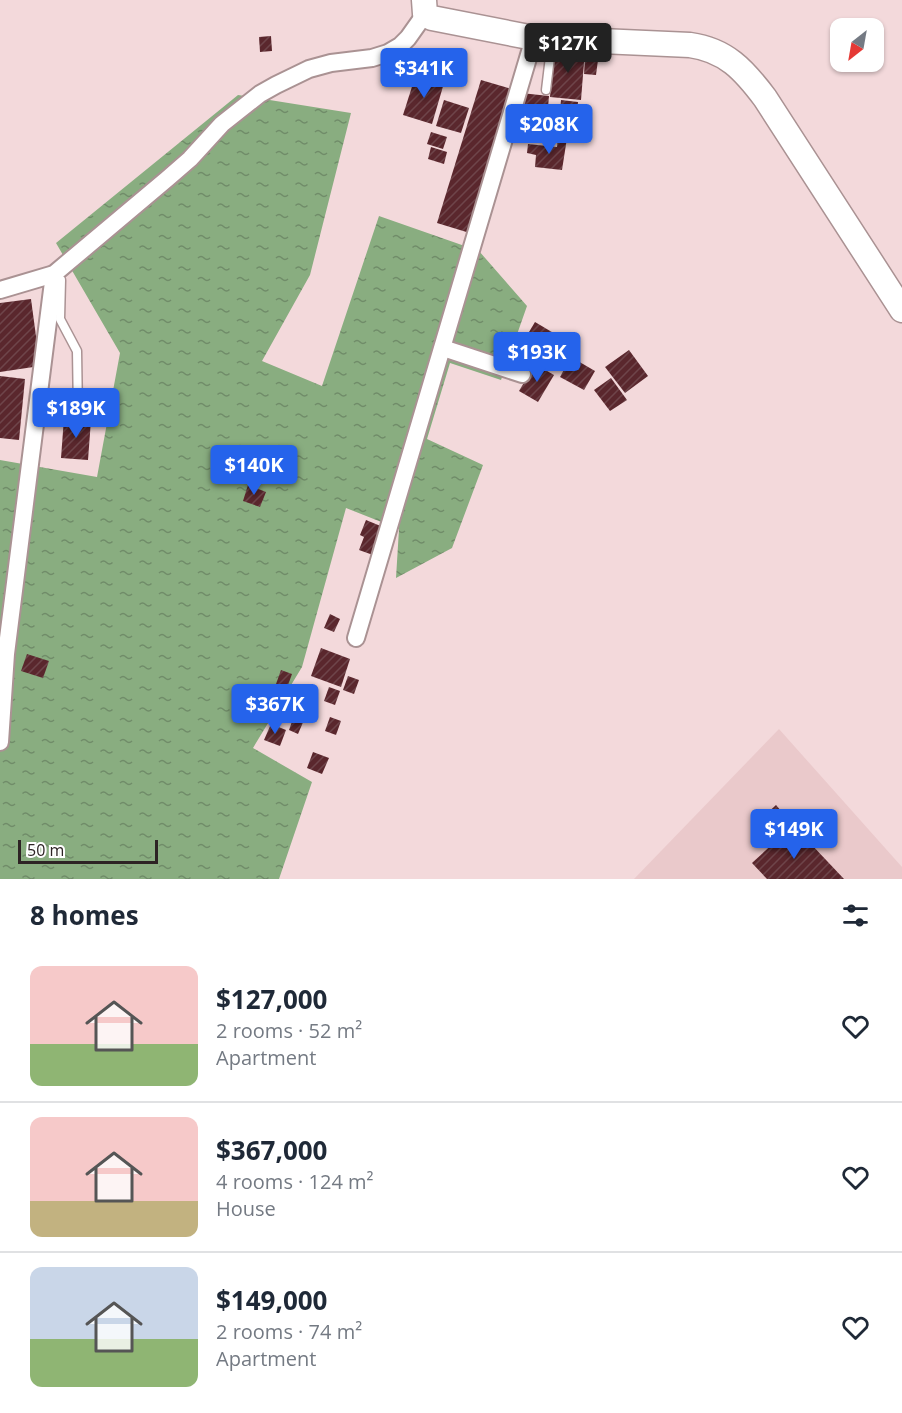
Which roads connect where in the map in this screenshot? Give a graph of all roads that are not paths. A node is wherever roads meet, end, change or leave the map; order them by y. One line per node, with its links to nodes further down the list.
1 (424, 7): 2 (street); 4 (street)
2 (543, 39): 3 (lane); 6 (street); 7 (street)
3 (546, 90)
4 (58, 271): 5 (street); 9 (lane); 11 (street)
5 (0, 290)
6 (902, 310)
7 (442, 348): 8 (street); 10 (street)
8 (522, 374)
9 (78, 413)
10 (356, 638)
11 (0, 742)

